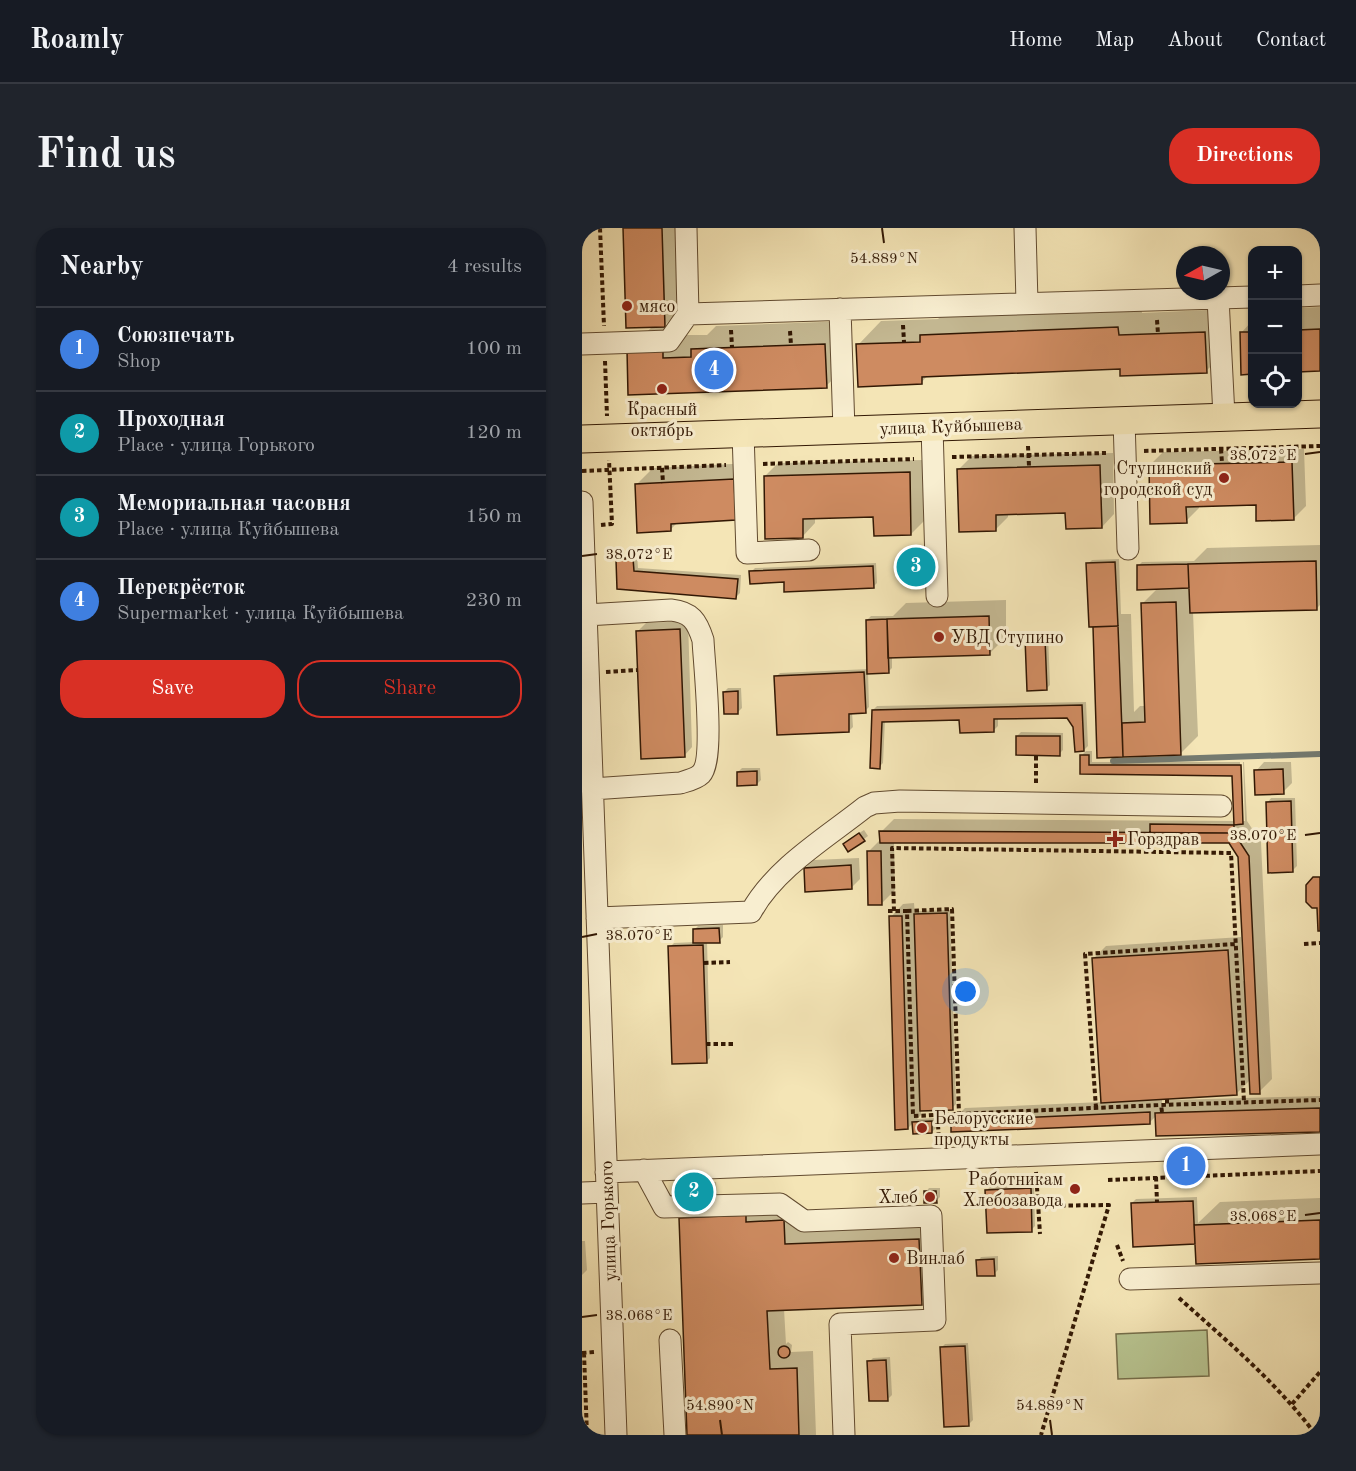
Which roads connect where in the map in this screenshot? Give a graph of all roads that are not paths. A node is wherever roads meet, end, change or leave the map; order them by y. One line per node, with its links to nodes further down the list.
1 (686, 228): 11 (street)
2 (1024, 228): 9 (street)
3 (1320, 295): 4 (street)
4 (1302, 296)
5 (1248, 297): 6 (street)
6 (1230, 298)
7 (1176, 299): 9 (street)
8 (1218, 300): 14 (street)
9 (1027, 303): 10 (street)
10 (840, 309): 11 (street); 17 (street)
11 (688, 314): 12 (street)
12 (582, 344)
13 (1320, 414): 14 (main road, улица Куйбышева)
14 (1224, 416): 15 (main road, улица Куйбышева)
15 (1124, 420): 16 (main road, улица Куйбышева); 21 (street)
16 (932, 427): 17 (main road, улица Куйбышева); 24 (street)
17 (844, 430): 18 (main road, улица Куйбышева)
18 (743, 433): 19 (main road, улица Куйбышева); 22 (street)
19 (595, 438)
20 (582, 502): 23 (street, улица Горького)
21 (1128, 549)
22 (809, 550)
23 (583, 576): 25 (street, улица Горького)
24 (937, 596)
25 (586, 615): 26 (street, улица Горького); 26 (street)
26 (592, 789): 28 (street, улица Горького)
27 (1221, 806): 28 (street)
28 (597, 918): 31 (street, улица Горького)
29 (1320, 1144): 30 (street)
30 (644, 1170): 31 (street); 38 (street)
31 (607, 1182): 32 (street); 36 (street, улица Горького)
32 (582, 1193)
33 (1320, 1273): 34 (street)
34 (1130, 1279)
35 (670, 1340): 37 (street)
36 (616, 1435)
37 (675, 1435)
38 (844, 1435)

